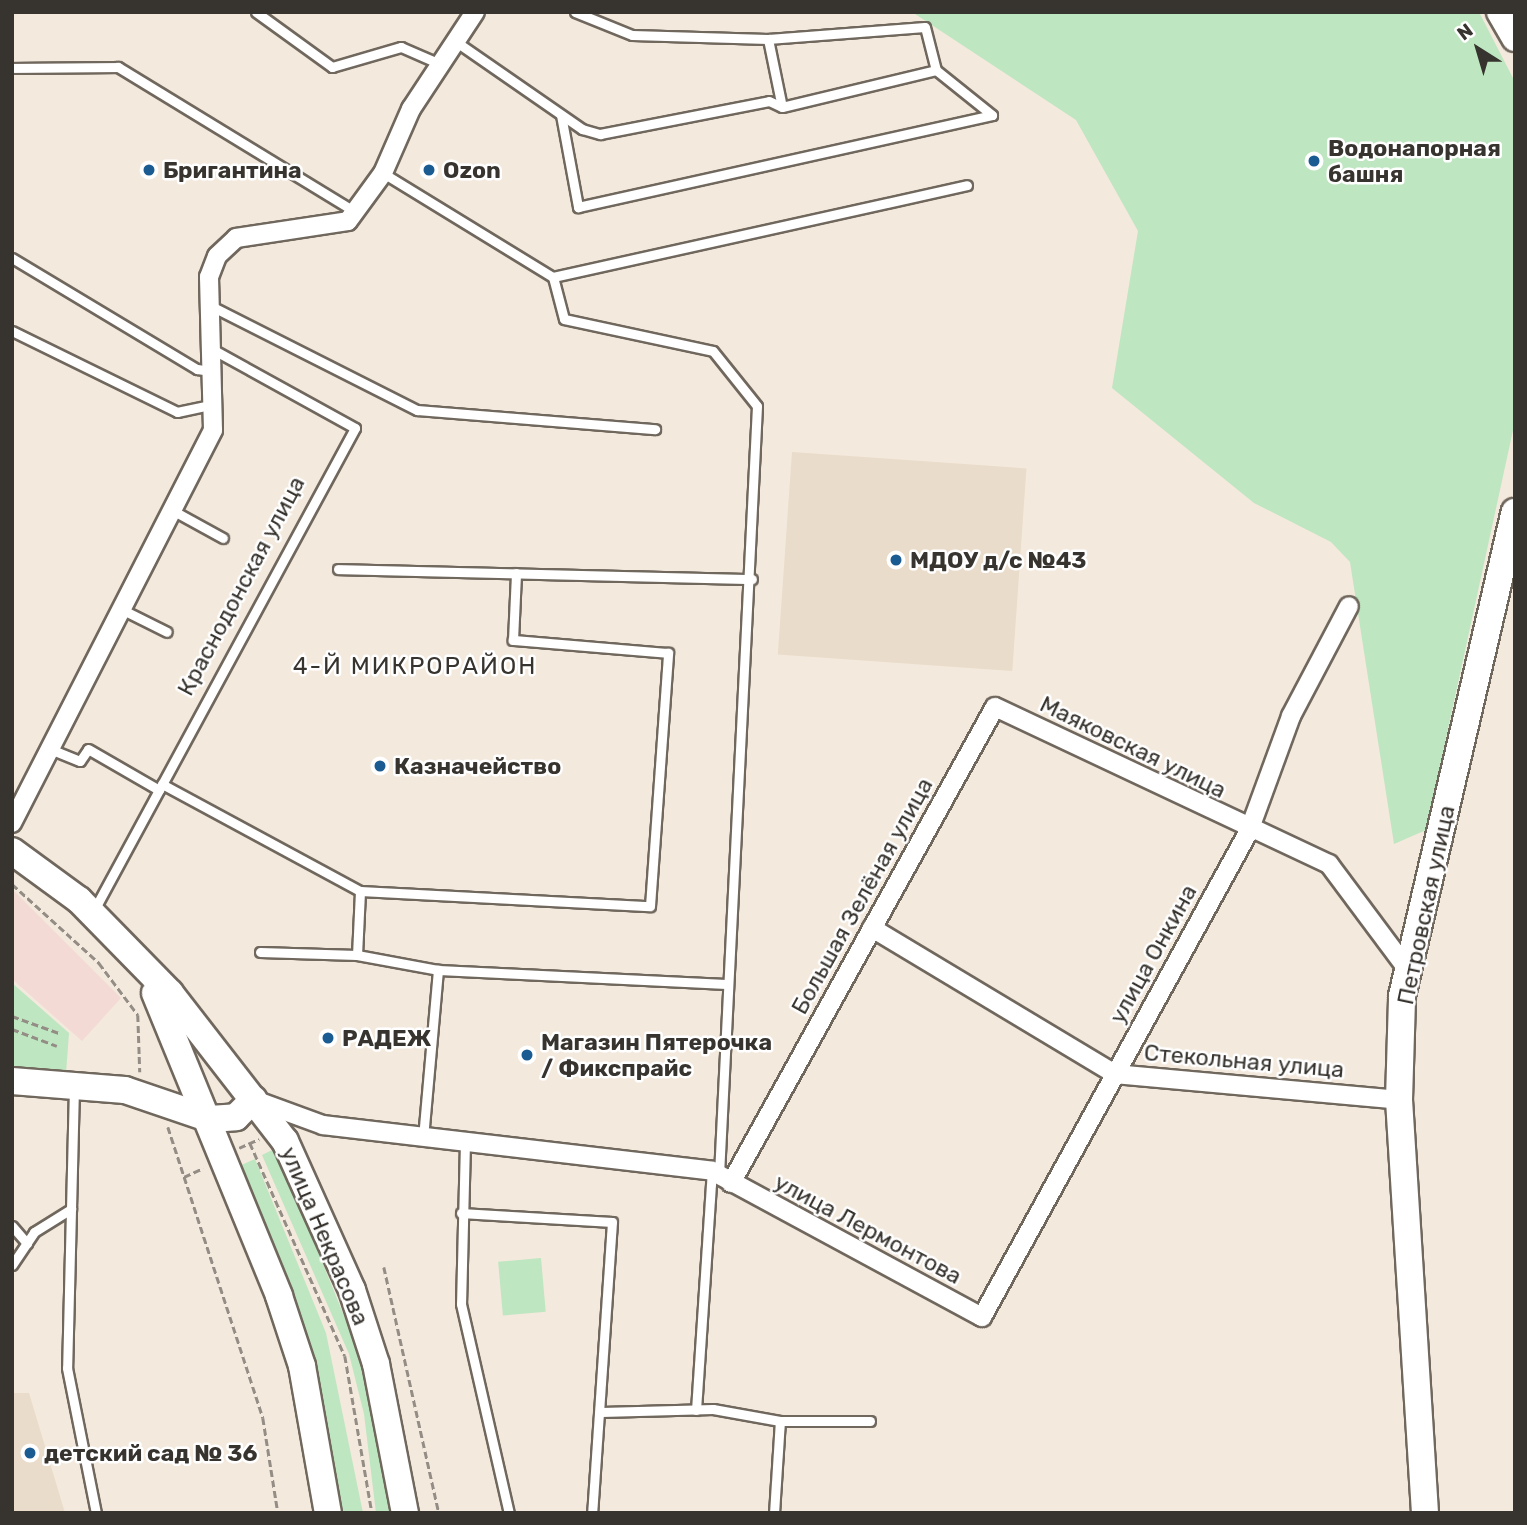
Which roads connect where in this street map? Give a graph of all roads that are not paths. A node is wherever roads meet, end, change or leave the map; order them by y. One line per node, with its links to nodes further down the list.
1 (256, 12): 8 (lane)
2 (475, 12): 7 (street)
3 (575, 12): 6 (lane)
4 (1500, 12): 5 (street)
5 (1515, 38)
6 (768, 39): 10 (lane); 11 (lane)
7 (455, 41): 8 (street); 12 (lane)
8 (440, 64): 13 (street)
9 (12, 68): 15 (lane)
10 (936, 70): 11 (lane); 12 (lane)
11 (782, 107): 12 (lane)
12 (561, 115)
13 (383, 173): 15 (street); 17 (lane)
14 (967, 185): 17 (lane)
15 (356, 213): 18 (street)
16 (12, 258): 21 (lane)
17 (553, 277): 29 (lane)
18 (209, 305): 20 (street); 23 (lane)
19 (12, 331): 22 (lane)
20 (209, 348): 21 (street); 35 (lane, Краснодонская улица)
21 (211, 371): 22 (street)
22 (214, 404): 24 (street)
23 (655, 429)
24 (172, 510): 26 (lane); 31 (street)
25 (1515, 512): 46 (street, Петровская улица)
26 (223, 538)
27 (338, 569): 28 (lane)
28 (516, 573): 29 (lane); 39 (lane)
29 (752, 579): 47 (lane)
30 (1349, 606): 37 (street, улица Онкина)
31 (121, 609): 32 (lane); 34 (street)
32 (167, 632)
33 (995, 706): 37 (street, Маяковская улица); 41 (street, Большая Зелёная улица)
34 (50, 749): 35 (lane); 36 (street)
35 (160, 787): 39 (lane); 40 (lane, Краснодонская улица)
36 (12, 824)
37 (1249, 831): 46 (street, Маяковская улица); 50 (street, улица Онкина)
38 (12, 851): 40 (street, улица Некрасова)
39 (360, 891): 43 (lane)
40 (92, 915): 44 (street, улица Некрасова)
41 (872, 928): 50 (street, Стекольная улица); 59 (street, Большая Зелёная улица)
42 (260, 952): 43 (lane)
43 (357, 956): 45 (lane)
44 (139, 965): 48 (street, улица Некрасова); 49 (street, улица Некрасова)
45 (438, 970): 47 (lane); 57 (lane)
46 (1408, 970): 55 (street, Петровская улица)
47 (727, 984): 59 (lane)
48 (224, 1056): 49 (street); 54 (street, улица Некрасова)
49 (191, 1073): 52 (street); 56 (street, улица Некрасова)
50 (1115, 1074): 55 (street, Стекольная улица); 65 (street, улица Онкина)
51 (12, 1081): 53 (street)
52 (144, 1084): 53 (street); 56 (street)
53 (74, 1086): 60 (lane)
54 (254, 1099): 56 (street); 57 (street); 72 (street, улица Некрасова)
55 (1399, 1100): 76 (street, Петровская улица)
56 (210, 1119): 71 (street, улица Некрасова)
57 (423, 1138): 58 (street)
58 (464, 1142): 59 (street); 61 (lane)
59 (721, 1177): 65 (street, улица Лермонтова); 66 (lane)
60 (71, 1209): 63 (lane); 70 (lane)
61 (461, 1213): 67 (lane); 73 (lane)
62 (12, 1226): 63 (lane)
63 (27, 1243): 64 (lane)
64 (12, 1265)
65 (982, 1317)
66 (695, 1410): 67 (lane); 68 (lane)
67 (601, 1412): 74 (lane)
68 (780, 1421): 69 (lane); 75 (lane)
69 (870, 1421)
70 (96, 1513)
71 (328, 1513)
72 (405, 1513)
73 (509, 1513)
74 (592, 1513)
75 (774, 1513)
76 (1425, 1513)

